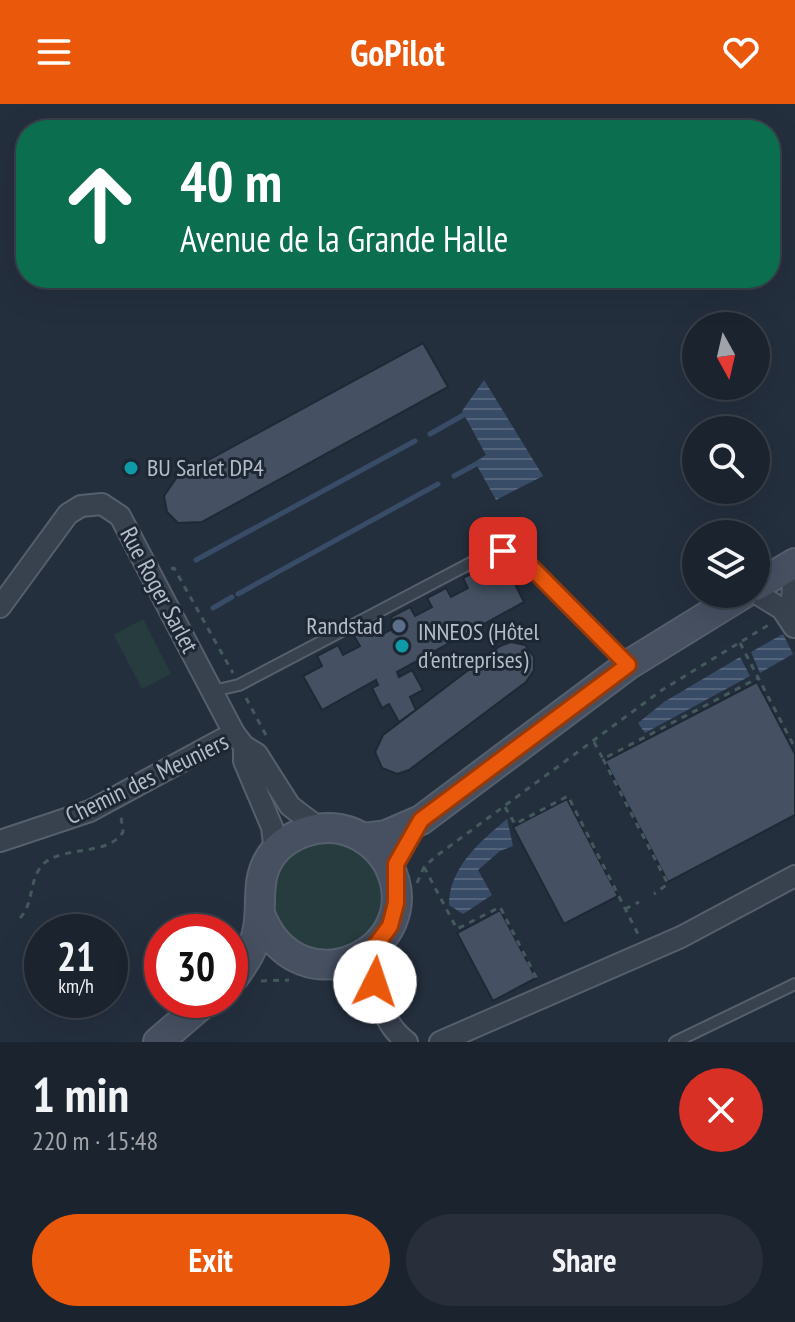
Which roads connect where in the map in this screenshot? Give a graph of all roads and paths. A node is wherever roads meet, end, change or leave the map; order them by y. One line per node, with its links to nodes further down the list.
1 (795, 563): 2 (street); 6 (street)
2 (770, 578)
3 (770, 602): 6 (street)
4 (0, 607): 10 (street, Rue Roger Sarlet)
5 (720, 608): 8 (street)
6 (790, 623): 7 (path)
7 (740, 643): 9 (path); 12 (path)
8 (628, 665): 10 (lane); 17 (street)
9 (758, 678): 13 (path); 14 (path)
10 (213, 691): 11 (street, Rue Roger Sarlet)
11 (239, 740): 15 (street, Chemin des Meuniers); 18 (street, Chemin des Meuniers); 21 (street, Chemin des Meuniers)
12 (594, 742): 14 (path); 16 (path)
13 (795, 748)
14 (603, 759): 25 (path)
15 (112, 799): 20 (street, Chemin des Meuniers); 29 (path)
16 (505, 807): 22 (path); 27 (path)
17 (421, 820): 19 (street); 24 (street)
18 (319, 828): 19 (street); 21 (street)
19 (363, 838): 24 (street)
20 (0, 841)
21 (275, 852): 28 (street)
22 (424, 867): 24 (path); 38 (path)
23 (795, 876): 43 (street)
24 (405, 888): 31 (street)
25 (654, 894)
26 (639, 902): 27 (path)
27 (625, 909): 30 (path)
28 (260, 914): 32 (street); 34 (street)
29 (20, 918)
30 (639, 936)
31 (376, 945): 33 (street); 39 (street)
32 (248, 959)
33 (332, 965): 34 (street); 39 (street)
34 (297, 971): 35 (street); 36 (path)
35 (248, 976)
36 (248, 980)
37 (795, 984): 44 (lane)
38 (541, 985)
39 (383, 1010): 42 (street)
40 (186, 1018): 41 (street)
41 (158, 1042)
42 (407, 1042)
43 (440, 1042)
44 (675, 1042)

